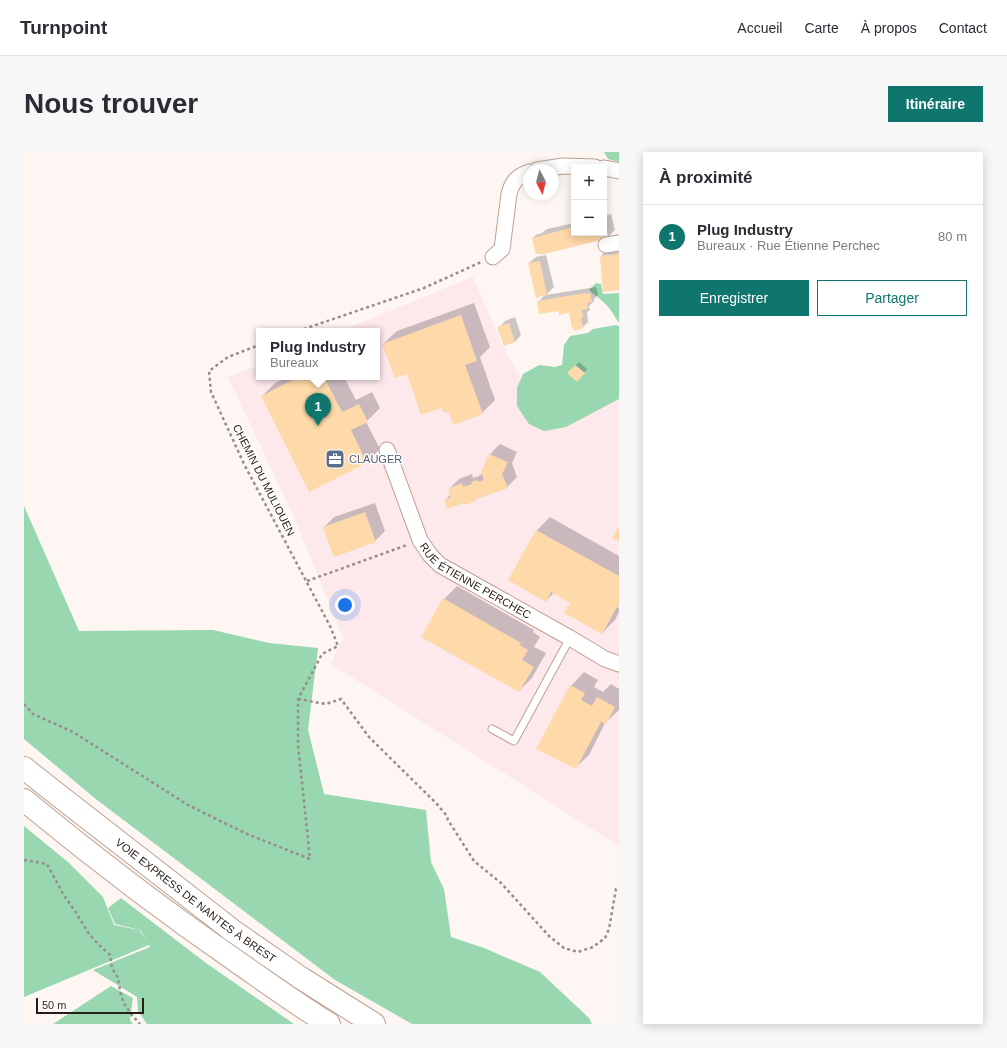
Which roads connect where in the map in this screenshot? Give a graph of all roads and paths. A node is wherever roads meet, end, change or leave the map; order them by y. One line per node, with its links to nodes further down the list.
1 (571, 166): 2 (street)
2 (559, 167)
3 (607, 169): 4 (street)
4 (619, 171)
5 (523, 175): 6 (street)
6 (493, 257): 7 (path)
7 (307, 328)
8 (256, 346): 11 (path, CHEMIN DU MULIOUEN)
9 (387, 450): 10 (street, RUE ÉTIENNE PERCHEC)
10 (420, 540): 11 (path); 12 (street, RUE ÉTIENNE PERCHEC)
11 (307, 581): 14 (path, CHEMIN DU MULIOUEN)
12 (570, 638): 13 (street, RUE ÉTIENNE PERCHEC); 16 (lane)
13 (619, 664)
14 (298, 699): 15 (path); 20 (path)
15 (24, 704)
16 (492, 729)
17 (24, 768): 23 (highway, VOIE EXPRESS DE NANTES À BREST)
18 (24, 800): 22 (highway)
19 (24, 860): 21 (path)
20 (619, 888)
21 (140, 1024)
22 (329, 1024)
23 (374, 1024)

